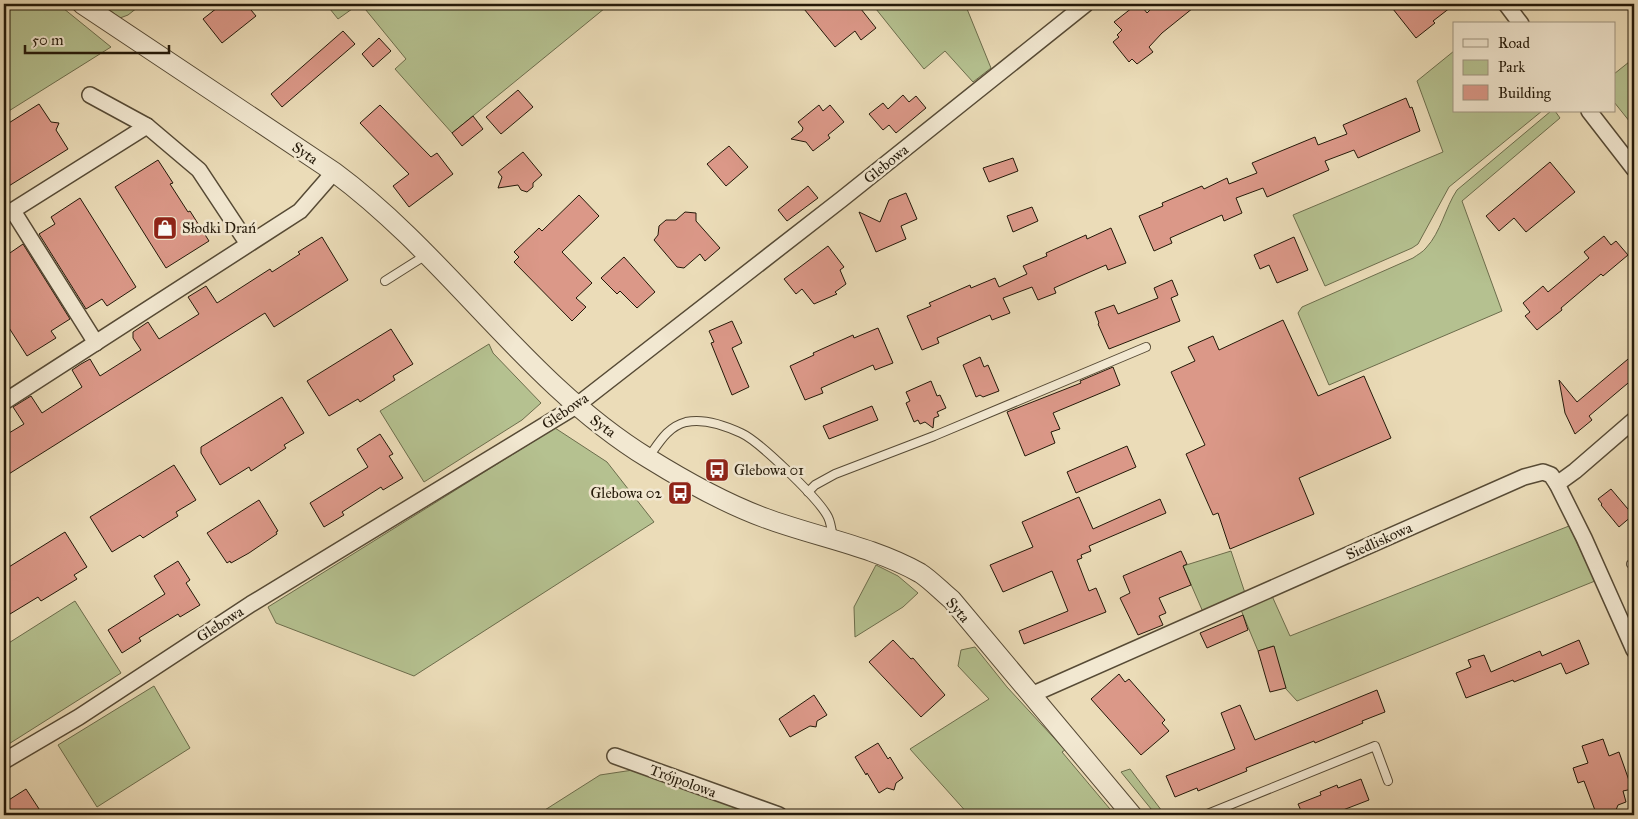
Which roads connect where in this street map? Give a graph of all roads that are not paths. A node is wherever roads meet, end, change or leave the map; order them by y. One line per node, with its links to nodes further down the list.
1 (82, 4): 9 (street, Syta)
2 (1086, 4): 17 (street, Glebowa)
3 (1506, 4): 4 (street)
4 (1520, 22)
5 (90, 94): 7 (street)
6 (1590, 112): 8 (street)
7 (146, 126): 10 (street); 11 (street)
8 (1634, 169)
9 (334, 172): 11 (street); 12 (street, Syta)
10 (8, 214): 14 (street)
11 (248, 244): 14 (street)
12 (426, 255): 13 (lane); 17 (street, Syta)
13 (385, 281)
14 (96, 343): 16 (street)
15 (1146, 347): 21 (lane)
16 (4, 402)
17 (576, 406): 19 (street, Syta); 26 (street, Glebowa)
18 (1634, 420): 20 (street)
19 (648, 458): 21 (lane); 22 (street, Syta)
20 (1557, 484): 23 (street); 24 (street, Siedliskowa)
21 (808, 492): 22 (lane)
22 (834, 539): 24 (street, Syta)
23 (1634, 650)
24 (1031, 695): 29 (street, Syta)
25 (615, 756): 28 (street, Trójpolowa)
26 (4, 761)
27 (1388, 781): 30 (lane)
28 (779, 815)
29 (1132, 815)
30 (1205, 815)

